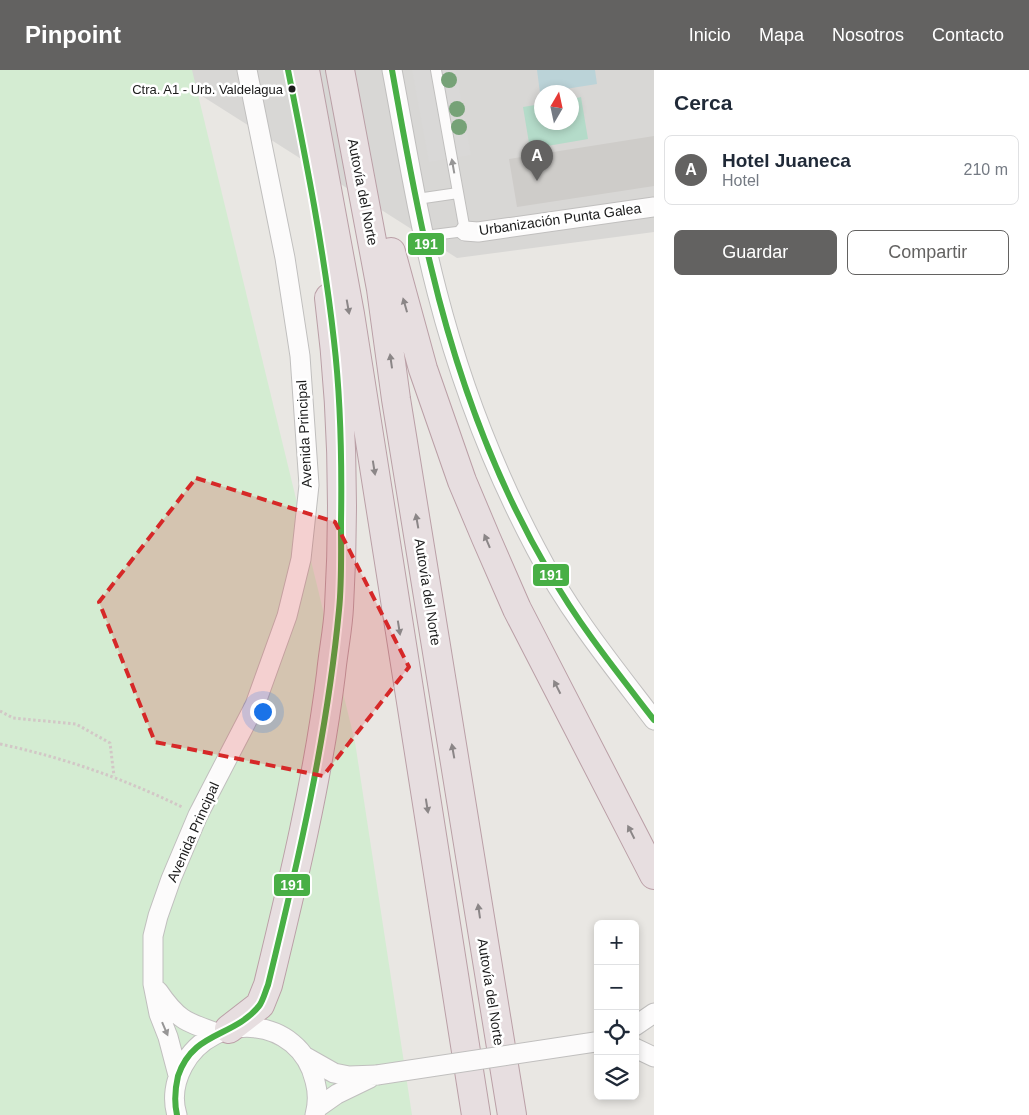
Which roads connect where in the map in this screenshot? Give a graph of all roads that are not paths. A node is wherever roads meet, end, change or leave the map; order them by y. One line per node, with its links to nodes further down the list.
1 (247, 70): 15 (street, Avenida Principal)
2 (288, 70): 18 (highway)
3 (305, 70): 27 (highway, one-way to 27)
4 (340, 70): 28 (highway, Autovía del Norte, one-way to 4)
5 (357, 70): 14 (highway, one-way to 5)
6 (392, 70): 9 (street)
7 (436, 70): 8 (lane, one-way to 7)
8 (458, 193): 9 (lane); 11 (lane)
9 (417, 200): 12 (street)
10 (654, 206): 11 (street, Urbanización Punta Galea)
11 (465, 231): 12 (lane)
12 (425, 236): 13 (street)
13 (654, 720)
14 (654, 875)
15 (153, 984): 18 (street); 23 (street, Avenida Principal, one-way to 23)
16 (654, 1013): 17 (street)
17 (639, 1023)
18 (223, 1031): 21 (street); 23 (street)
19 (594, 1042): 24 (street, bridge)
20 (639, 1050): 22 (street)
21 (304, 1056): 24 (street); 25 (street)
22 (654, 1056)
23 (178, 1075): 26 (street)
24 (377, 1075): 25 (street)
25 (316, 1112)
26 (177, 1115)
27 (476, 1115)
28 (512, 1115)

